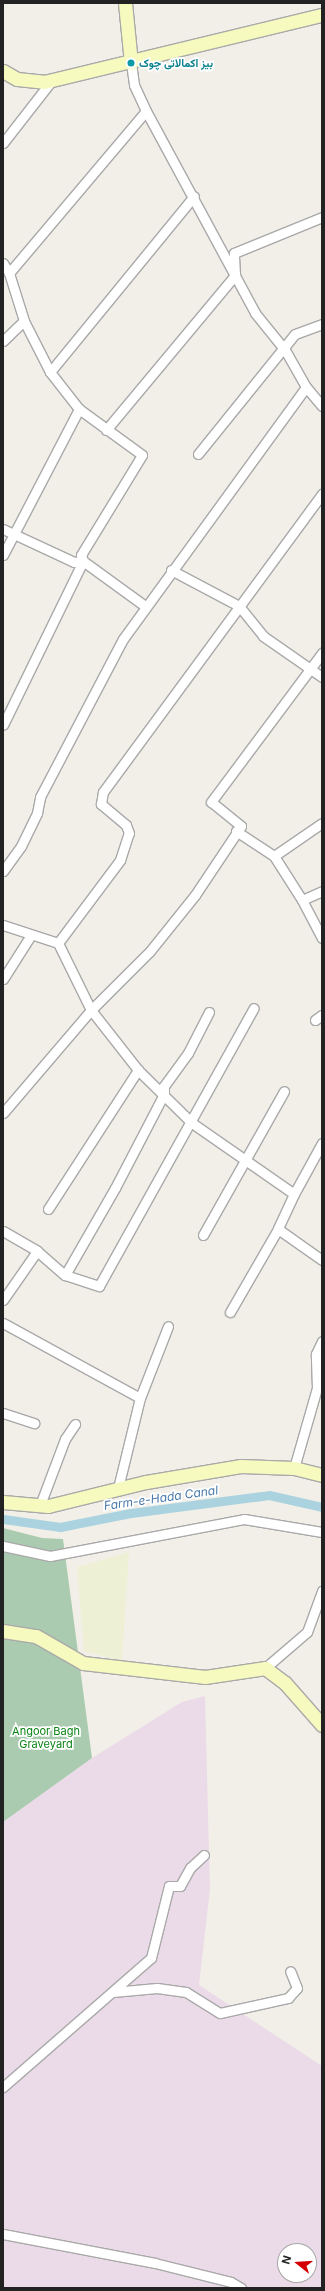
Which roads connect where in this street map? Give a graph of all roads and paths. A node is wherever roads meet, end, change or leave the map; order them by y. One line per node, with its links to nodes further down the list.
1 (125, 3): 3 (street)
2 (322, 15): 3 (street)
3 (131, 63): 5 (street); 6 (street)
4 (3, 70): 5 (street)
5 (52, 80): 7 (street)
6 (146, 111): 8 (street); 11 (street)
7 (3, 143)
8 (194, 196): 12 (street); 17 (street)
9 (322, 217): 12 (street)
10 (3, 263): 11 (street)
11 (9, 273): 13 (street)
12 (235, 275): 16 (street); 21 (street)
13 (24, 321): 15 (street); 17 (street)
14 (322, 324): 16 (street)
15 (3, 341)
16 (285, 350): 18 (street); 22 (street)
17 (50, 372): 20 (street)
18 (306, 387): 19 (street); 28 (street)
19 (322, 406)
20 (79, 409): 21 (street); 25 (street)
21 (106, 430): 27 (street)
22 (198, 454)
23 (322, 494): 30 (street)
24 (3, 529): 25 (street)
25 (14, 534): 26 (street); 27 (street)
26 (3, 555)
27 (83, 561): 29 (street); 34 (street)
28 (171, 570): 29 (street); 30 (street)
29 (145, 606): 38 (street)
30 (239, 606): 32 (street); 44 (street)
31 (322, 653): 32 (street)
32 (310, 670): 33 (street); 36 (street)
33 (322, 677)
34 (3, 725)
35 (322, 823): 37 (street)
36 (236, 831): 37 (street); 47 (street)
37 (274, 856): 40 (street)
38 (3, 871)
39 (322, 891): 40 (street)
40 (302, 900): 43 (street)
41 (3, 925): 42 (street)
42 (31, 935): 44 (street); 45 (street)
43 (322, 938)
44 (58, 943): 47 (street)
45 (3, 979)
46 (254, 1008): 53 (street)
47 (91, 1010): 49 (street); 52 (street)
48 (209, 1012): 51 (street)
49 (138, 1070): 51 (street); 57 (street)
50 (284, 1091): 55 (street)
51 (164, 1094): 53 (street); 63 (street)
52 (3, 1113)
53 (192, 1123): 55 (street); 63 (street)
54 (322, 1144): 56 (street)
55 (245, 1162): 56 (street); 59 (street)
56 (294, 1194): 58 (street)
57 (48, 1209)
58 (278, 1228): 62 (street); 65 (street)
59 (203, 1235)
60 (5, 1236): 61 (street)
61 (37, 1251): 63 (street); 64 (street)
62 (322, 1260)
63 (65, 1275)
64 (3, 1300)
65 (230, 1312)
66 (3, 1323): 69 (street)
67 (168, 1326): 69 (street)
68 (322, 1341): 73 (street)
69 (140, 1398): 75 (street)
70 (3, 1413): 71 (street)
71 (34, 1423)
72 (76, 1424): 77 (street)
73 (294, 1468): 74 (street); 75 (street)
74 (322, 1475)
75 (118, 1488): 77 (street)
76 (3, 1502): 77 (street)
77 (40, 1505)
78 (322, 1532): 79 (street)
79 (3, 1546)
80 (322, 1591): 82 (street)
81 (3, 1631): 82 (street)
82 (265, 1668): 83 (street)
83 (322, 1726)
84 (204, 1855): 86 (street)
85 (290, 1971): 86 (street)
86 (113, 1992): 87 (street)
87 (3, 2087)
88 (3, 2234): 89 (street)
89 (241, 2288)

